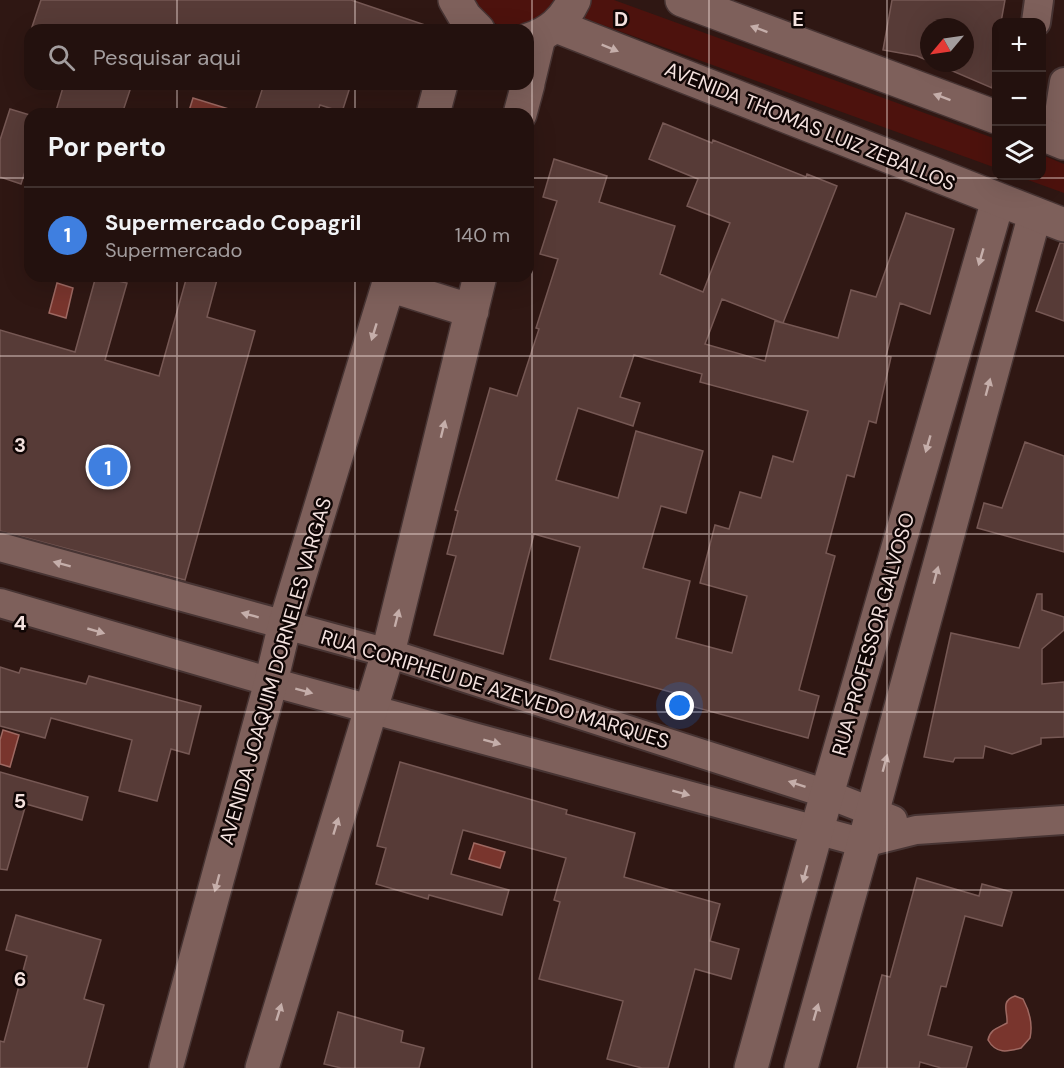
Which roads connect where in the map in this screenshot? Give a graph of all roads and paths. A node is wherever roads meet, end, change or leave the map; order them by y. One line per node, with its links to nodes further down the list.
1 (682, 0): 11 (street, one-way to 1)
2 (1039, 0): 3 (street)
3 (1037, 18)
4 (549, 26): 5 (street); 13 (street, AVENIDA THOMAS LUIZ ZEBALLOS, one-way to 13)
5 (534, 67)
6 (1064, 82): 12 (street)
7 (439, 90): 9 (street)
8 (526, 90): 10 (street)
9 (435, 108)
10 (522, 108)
11 (992, 116)
12 (1054, 139)
13 (998, 201): 14 (street, AVENIDA THOMAS LUIZ ZEBALLOS); 19 (street, RUA PROFESSOR GALVOSO, one-way to 19)
14 (1049, 220): 20 (street, one-way to 14)
15 (389, 282): 23 (street, AVENIDA JOAQUIM DORNELES VARGAS, one-way to 23)
16 (395, 282): 18 (street)
17 (479, 282): 18 (street)
18 (472, 311): 24 (street, one-way to 18)
19 (905, 522): 20 (street); 27 (street, RUA PROFESSOR GALVOSO)
20 (947, 534): 28 (street, one-way to 20)
21 (0, 547): 23 (street, RUA CORIPHEU DE AZEVEDO MARQUES, one-way to 21)
22 (0, 603): 25 (street, one-way to 25)
23 (285, 624): 24 (street, RUA CORIPHEU DE AZEVEDO MARQUES); 25 (street, AVENIDA JOAQUIM DORNELES VARGAS)
24 (388, 654): 26 (street); 27 (street, RUA CORIPHEU DE AZEVEDO MARQUES, one-way to 24)
25 (271, 682): 26 (street, one-way to 26); 33 (street, AVENIDA JOAQUIM DORNELES VARGAS, one-way to 33)
26 (372, 710): 30 (street, one-way to 30); 34 (street, one-way to 26)
27 (827, 794): 28 (street, RUA CORIPHEU DE AZEVEDO MARQUES); 30 (street, RUA PROFESSOR GALVOSO)
28 (872, 811): 31 (street, RUA CORIPHEU DE AZEVEDO MARQUES); 32 (street)
29 (1064, 820): 31 (street, RUA CORIPHEU DE AZEVEDO MARQUES)
30 (817, 829): 32 (street); 35 (street, RUA PROFESSOR GALVOSO, one-way to 35)
31 (916, 830): 32 (street, RUA CORIPHEU DE AZEVEDO MARQUES)
32 (864, 843): 36 (street, one-way to 32)
33 (166, 1068)
34 (262, 1068)
35 (751, 1068)
36 (801, 1068)

